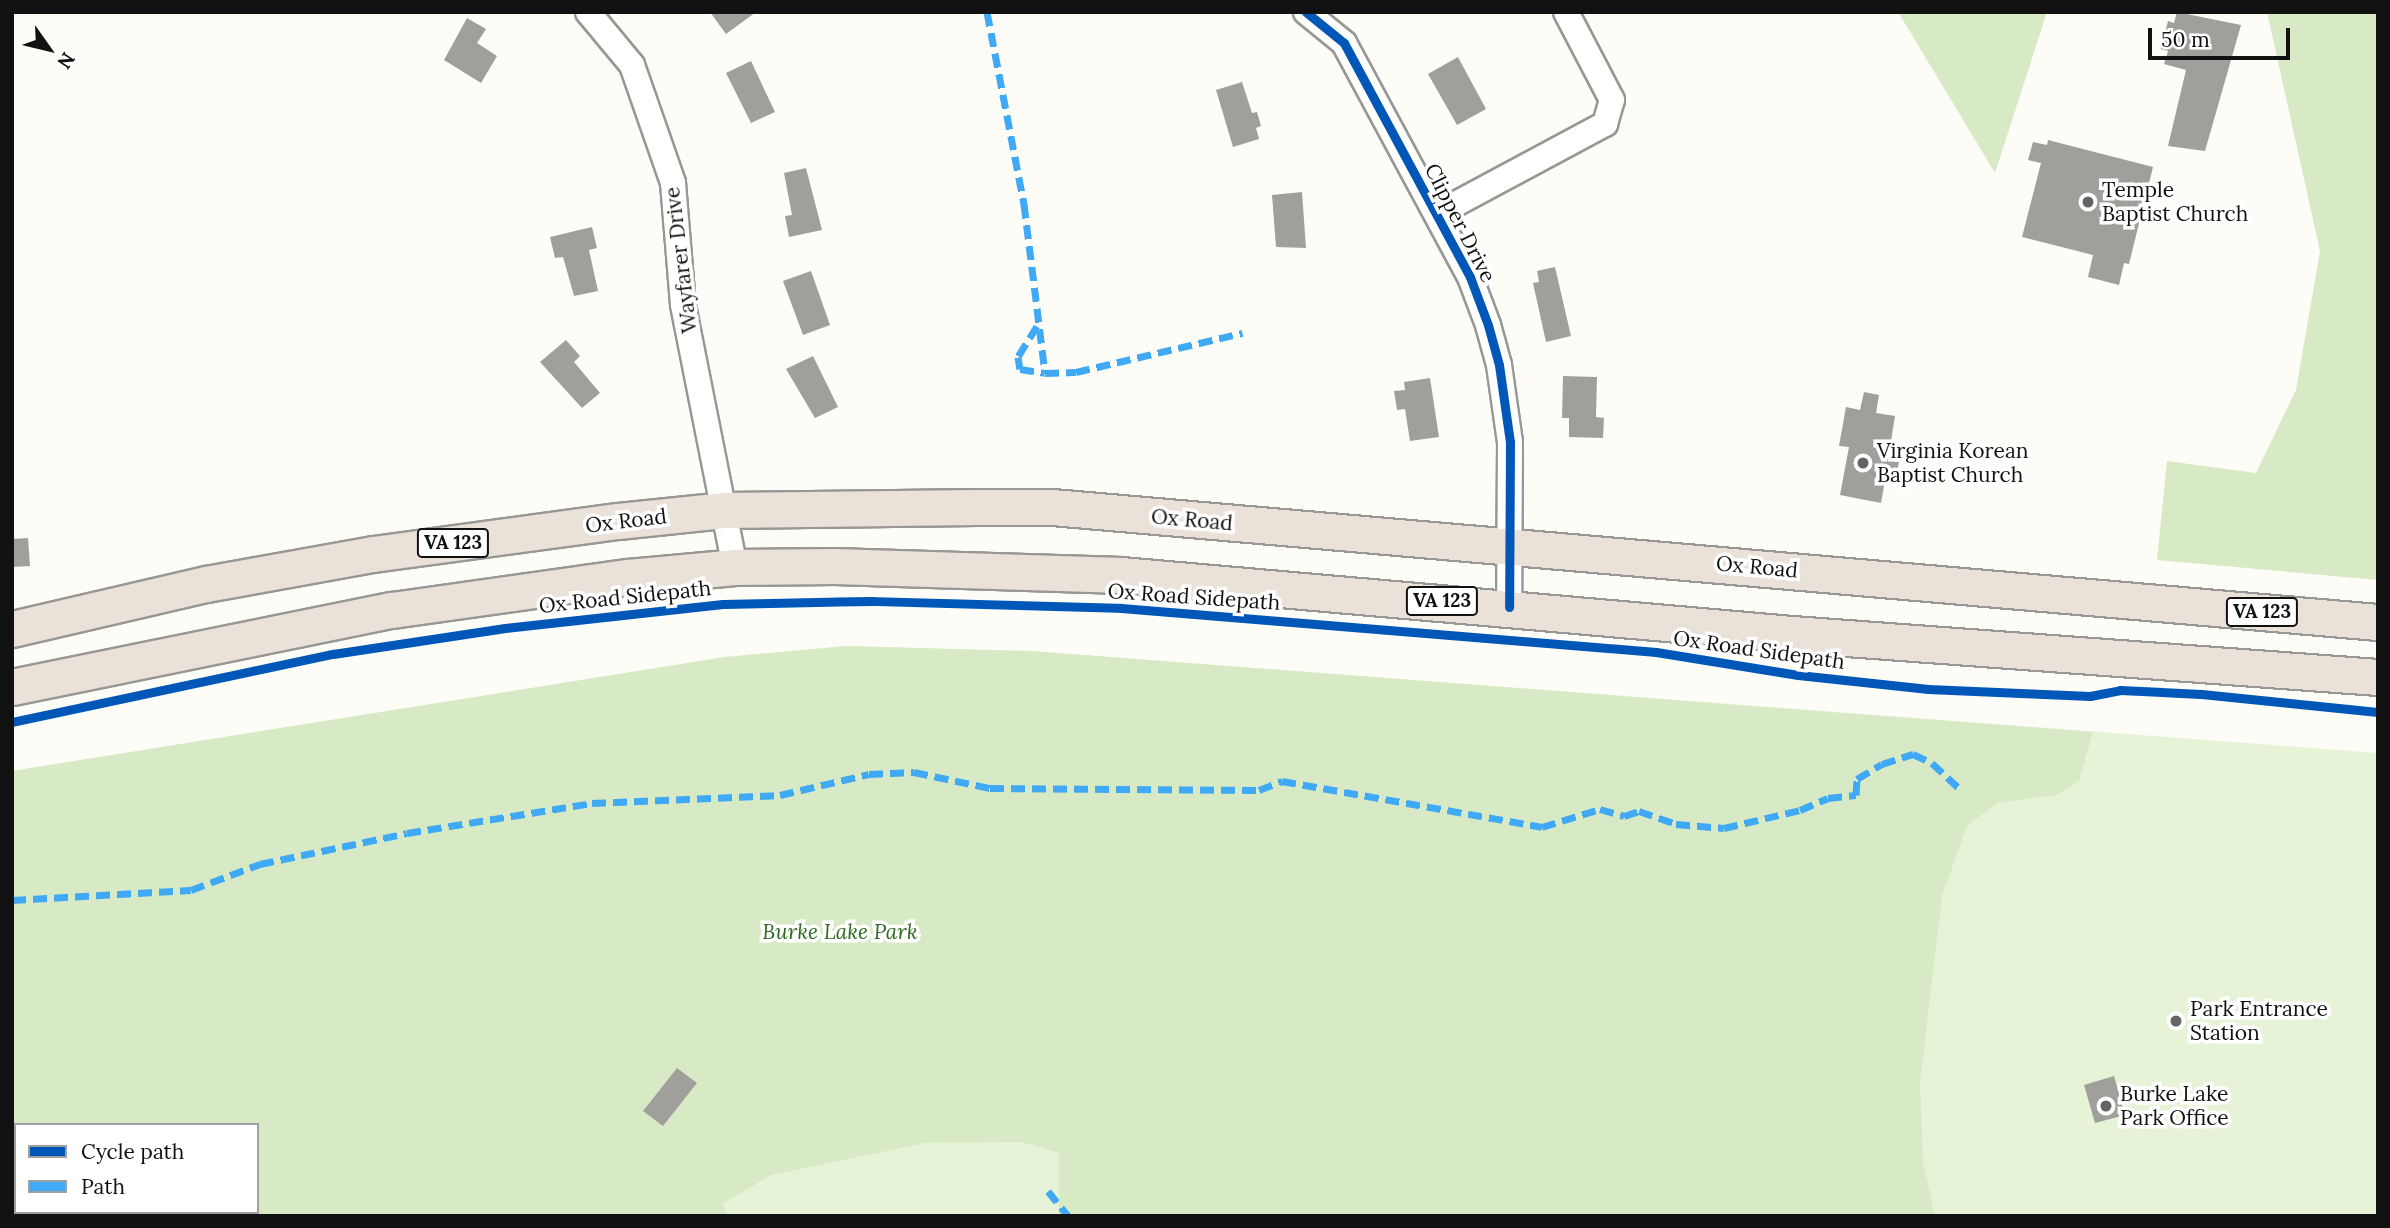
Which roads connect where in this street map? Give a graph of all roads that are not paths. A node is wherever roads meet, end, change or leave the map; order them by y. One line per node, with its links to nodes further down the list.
1 (588, 12): 5 (street, Wayfarer Drive)
2 (1306, 12): 4 (street, Clipper Drive)
3 (1566, 12): 4 (street)
4 (1437, 214): 6 (street, Clipper Drive)
5 (725, 510): 6 (highway, Ox Road / VA 123); 7 (street, Wayfarer Drive); 10 (highway, Ox Road / VA 123)
6 (1509, 545): 8 (street, Clipper Drive); 9 (highway, Ox Road / VA 123)
7 (735, 567): 8 (highway, VA 123); 12 (highway, VA 123)
8 (1509, 607): 11 (highway, VA 123)
9 (2378, 622)
10 (12, 629)
11 (2378, 677)
12 (12, 687)

